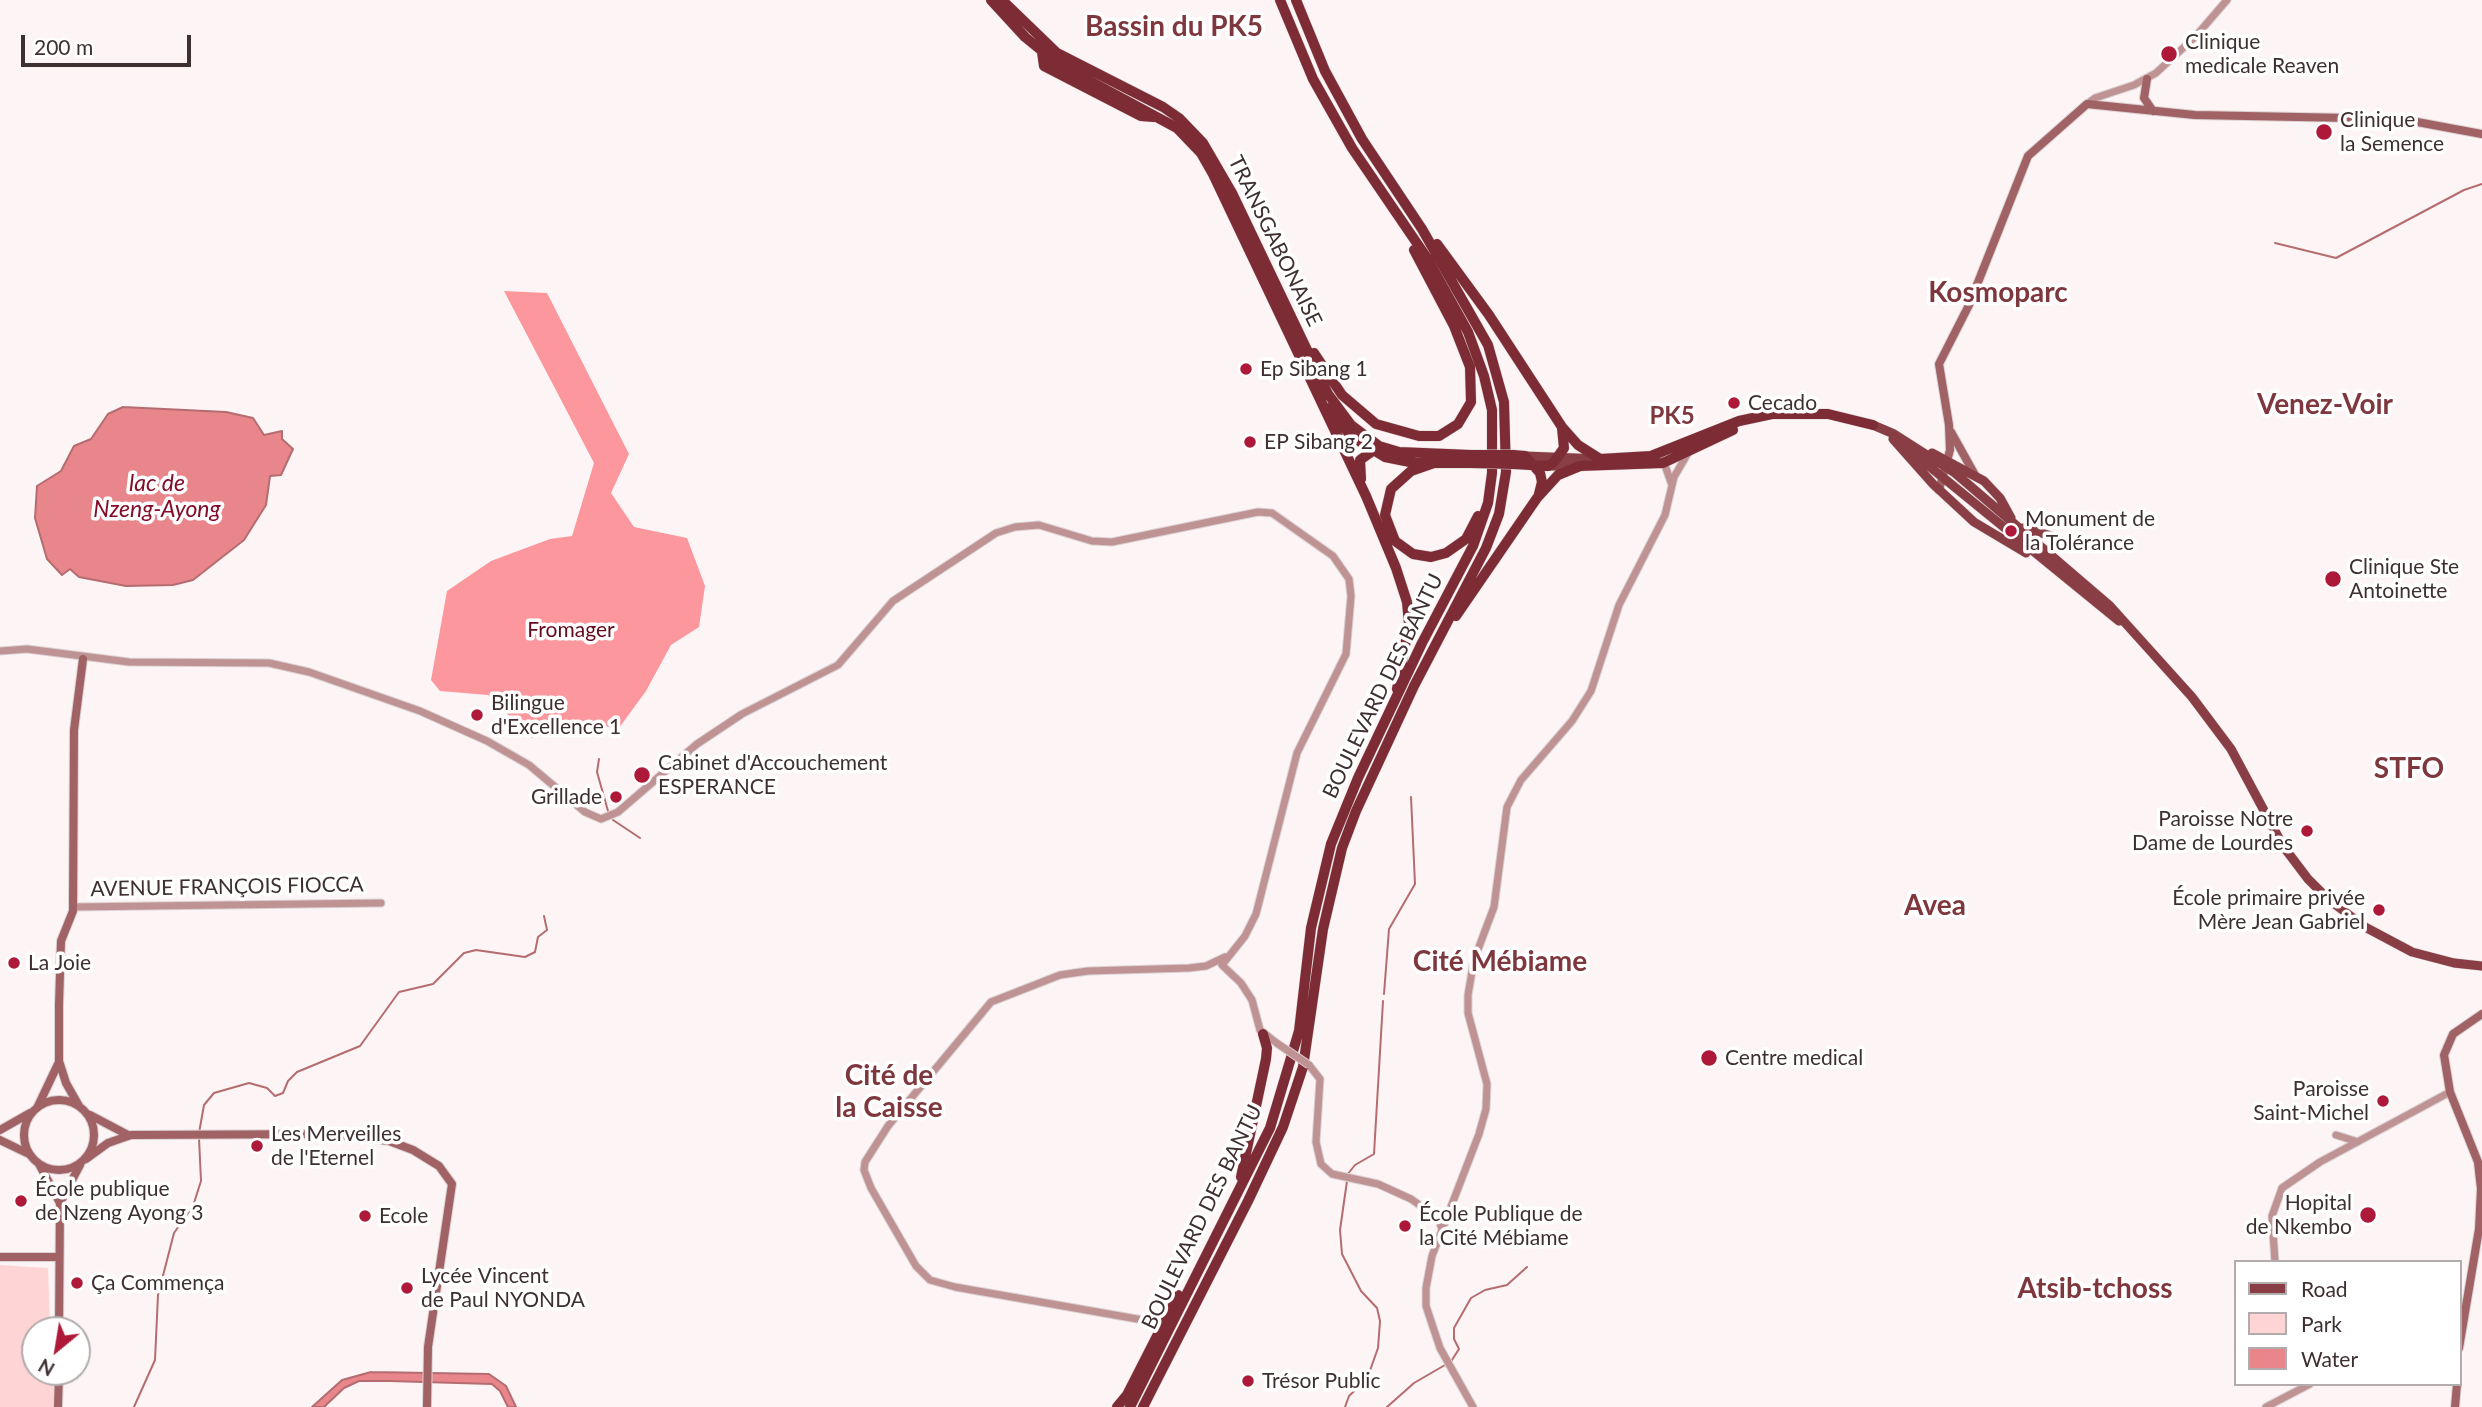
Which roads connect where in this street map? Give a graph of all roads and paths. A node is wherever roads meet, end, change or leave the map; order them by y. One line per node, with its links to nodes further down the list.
1 (991, 0): 13 (highway, TRANSGABONAISE)
2 (1002, 0): 12 (highway, TRANSGABONAISE)
3 (1280, 0): 10 (highway, BOULEVARD DES BANTU)
4 (1296, 0): 11 (highway, BOULEVARD DES BANTU)
5 (2227, 0): 6 (street)
6 (2147, 79): 7 (street); 8 (main road)
7 (2087, 104): 8 (main road); 16 (main road)
8 (2153, 111): 9 (main road)
9 (2482, 134)
10 (1397, 216): 12 (highway); 32 (highway, BOULEVARD DES BANTU)
11 (1422, 229): 14 (highway); 47 (highway, BOULEVARD DES BANTU)
12 (1298, 333): 20 (highway, TRANSGABONAISE)
13 (1320, 397): 18 (highway, TRANSGABONAISE); 37 (highway)
14 (1562, 427): 22 (highway); 25 (highway)
15 (1872, 427): 17 (main road); 19 (highway); 23 (highway); 28 (main road)
16 (1950, 429): 28 (main road); 33 (main road)
17 (1893, 439): 34 (main road); 36 (main road)
18 (1371, 450): 20 (highway); 27 (highway, TRANSGABONAISE); 37 (highway)
19 (1688, 453): 23 (highway); 35 (street)
20 (1415, 455): 24 (highway, TRANSGABONAISE)
21 (1525, 456): 22 (main road); 26 (highway); 29 (highway)
22 (1559, 458): 25 (main road); 30 (highway)
23 (1662, 458): 25 (highway); 31 (highway); 35 (street)
24 (1471, 459): 26 (highway, bridge); 27 (highway, TRANSGABONAISE)
25 (1600, 459)
26 (1513, 460): 29 (highway)
27 (1434, 463): 32 (highway)
28 (1947, 463): 33 (main road); 34 (main road); 39 (main road)
29 (1533, 465): 30 (highway); 38 (highway)
30 (1548, 466): 31 (main road)
31 (1580, 466): 38 (highway)
32 (1492, 473): 48 (highway, BOULEVARD DES BANTU)
33 (1975, 475): 39 (main road)
34 (1942, 477): 36 (main road); 40 (main road)
35 (1672, 485): 73 (street)
36 (1939, 490): 41 (main road)
37 (1366, 496): 48 (highway)
38 (1537, 498): 47 (highway)
39 (2014, 525): 40 (main road); 42 (main road); 44 (main road)
40 (2000, 527): 41 (main road); 43 (main road)
41 (1983, 528): 43 (main road)
42 (2055, 537)
43 (2045, 562): 44 (main road)
44 (2130, 628): 53 (main road)
45 (0, 651): 46 (street)
46 (83, 659): 50 (main road); 51 (street)
47 (1419, 676): 90 (highway, BOULEVARD DES BANTU)
48 (1398, 697): 74 (highway, BOULEVARD DES BANTU)
49 (381, 903): 50 (street, AVENUE FRANÇOIS FIOCCA)
50 (73, 907): 59 (main road)
51 (1227, 956): 52 (street); 54 (street)
52 (1206, 966): 54 (street); 81 (street)
53 (2482, 967)
54 (1228, 973): 56 (street)
55 (2482, 1014): 60 (main road)
56 (1263, 1034): 57 (street); 58 (highway)
57 (1279, 1044): 58 (highway); 72 (street, bridge)
58 (1267, 1053): 74 (highway)
59 (59, 1061): 61 (main road); 62 (main road)
60 (2450, 1092): 66 (street); 82 (main road)
61 (83, 1109): 62 (main road); 64 (main road); 69 (main road)
62 (35, 1110): 63 (main road); 68 (main road)
63 (0, 1130)
64 (131, 1135): 69 (main road); 87 (main road)
65 (0, 1140): 68 (main road)
66 (2357, 1141): 67 (street); 67 (street)
67 (2337, 1153): 78 (street)
68 (30, 1154): 70 (main road)
69 (84, 1161): 70 (main road); 71 (main road)
70 (39, 1164): 71 (main road)
71 (60, 1203): 76 (main road)
72 (1427, 1208): 73 (street); 75 (street)
73 (1450, 1208): 75 (street)
74 (1227, 1213): 79 (highway, BOULEVARD DES BANTU)
75 (1442, 1230): 91 (street)
76 (59, 1256): 77 (main road); 80 (main road)
77 (0, 1257)
78 (2275, 1260)
79 (1189, 1286): 88 (highway); 89 (highway, BOULEVARD DES BANTU)
80 (59, 1316)
81 (1143, 1320)
82 (2461, 1327)
83 (59, 1386): 86 (main road)
84 (2306, 1386): 92 (street)
85 (2457, 1386): 93 (main road)
86 (58, 1407)
87 (427, 1407)
88 (1117, 1407)
89 (1130, 1407)
90 (1143, 1407)
91 (1473, 1407)
92 (2266, 1407)
93 (2455, 1407)

